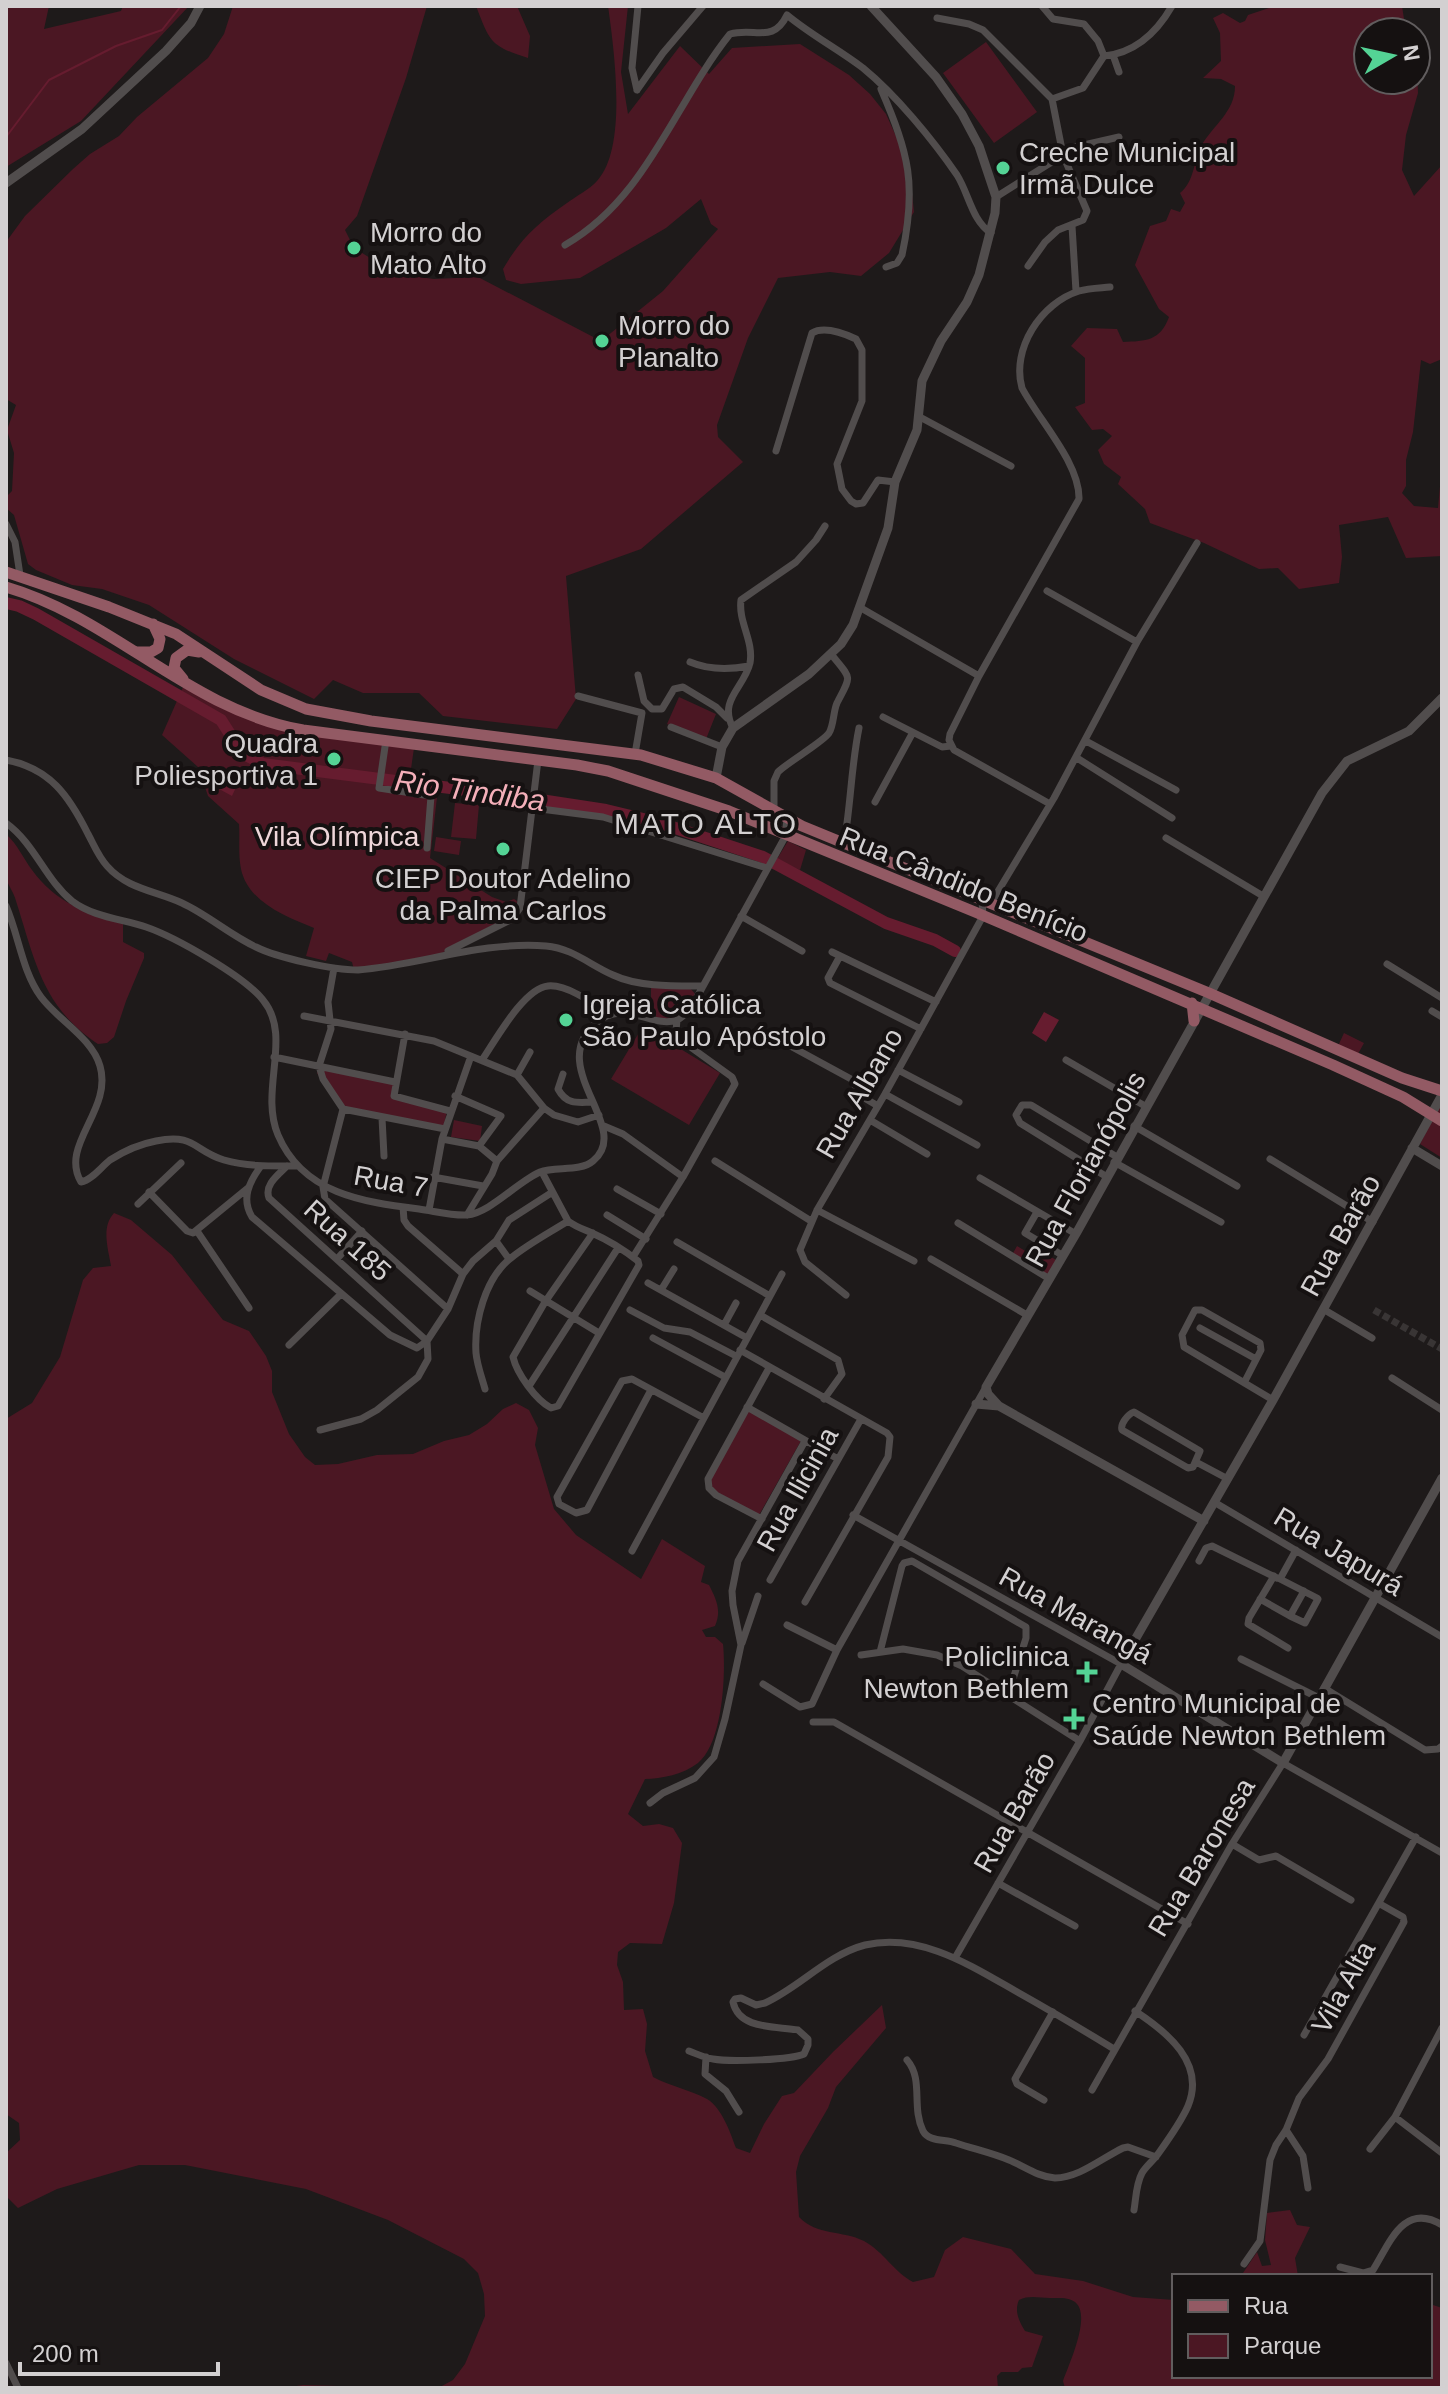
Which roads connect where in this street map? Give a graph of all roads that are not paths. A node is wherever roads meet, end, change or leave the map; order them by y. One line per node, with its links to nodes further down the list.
1 (200, 6): 16 (street)
2 (638, 6): 3 (street)
3 (703, 6)
4 (780, 6): 8 (street)
5 (871, 6): 17 (street)
6 (1042, 6): 10 (street)
7 (1172, 6): 10 (street)
8 (787, 15): 12 (street); 20 (street)
9 (937, 18): 13 (street)
10 (1108, 56): 11 (street); 13 (street)
11 (1119, 72)
12 (879, 83): 19 (street); 22 (street)
13 (1052, 99): 15 (street)
14 (1119, 137): 15 (street)
15 (1062, 152): 17 (street); 18 (street)
16 (6, 183)
17 (996, 197): 19 (street)
18 (1072, 226): 21 (street); 24 (street)
19 (991, 233): 25 (street)
20 (565, 245)
21 (1028, 266)
22 (886, 267)
23 (1110, 287): 24 (street)
24 (1076, 291): 45 (street)
25 (918, 416): 27 (street); 28 (street)
26 (776, 451): 28 (street)
27 (1011, 466)
28 (895, 482): 36 (street)
29 (6, 524): 33 (street)
30 (825, 526): 43 (street)
31 (1197, 543): 38 (street)
32 (6, 572): 33 (main road, Rua Cândido Benício)
33 (20, 575): 37 (main road, Rua Cândido Benício)
34 (6, 587): 39 (main road, Rua Cândido Benício)
35 (1047, 591): 38 (street)
36 (861, 608): 41 (street); 45 (street)
37 (153, 624): 39 (main road); 40 (main road, Rua Cândido Benício)
38 (1137, 642): 56 (street)
39 (136, 651): 46 (main road, Rua Cândido Benício)
40 (203, 653): 46 (main road); 59 (main road, Rua Cândido Benício)
41 (831, 654): 52 (street); 68 (street)
42 (690, 662): 43 (street)
43 (749, 666): 50 (street)
44 (638, 675): 50 (street)
45 (979, 676): 57 (street)
46 (195, 689): 55 (main road, Rua Cândido Benício)
47 (578, 696): 59 (street)
48 (1442, 698): 77 (street)
49 (883, 717): 54 (street)
50 (727, 718): 52 (street)
51 (671, 727): 58 (street)
52 (733, 728): 58 (street)
53 (859, 728): 74 (street)
54 (912, 734): 57 (street); 66 (street)
55 (386, 740): 62 (main road, Rua Cândido Benício); 75 (street)
56 (1086, 741): 60 (street); 64 (street)
57 (951, 746): 67 (street)
58 (722, 747): 63 (street)
59 (635, 754): 63 (main road, Rua Cândido Benício)
60 (1077, 758): 67 (street); 70 (street)
61 (6, 760): 85 (street)
62 (538, 760): 65 (street); 72 (main road, Rua Cândido Benício)
63 (716, 778): 68 (main road, Rua Cândido Benício)
64 (1176, 790)
65 (533, 802): 76 (street); 83 (street)
66 (875, 802)
67 (1050, 804): 78 (street)
68 (774, 811): 69 (main road, Rua Cândido Benício)
69 (787, 818): 72 (street); 74 (main road, Rua Cândido Benício)
70 (1172, 818)
71 (6, 823): 103 (street, Rua 7)
72 (785, 837): 76 (street); 81 (main road, Rua Cândido Benício)
73 (1166, 838): 77 (street)
74 (844, 843): 78 (main road, Rua Cândido Benício)
75 (427, 848)
76 (770, 863): 80 (street)
77 (1263, 896): 87 (street)
78 (986, 900): 81 (street); 87 (main road, Rua Cândido Benício)
79 (6, 906): 139 (street)
80 (741, 916): 82 (street); 86 (street)
81 (983, 916): 89 (street, Rua Albano); 90 (main road, Rua Cândido Benício)
82 (802, 951)
83 (440, 954): 85 (street); 86 (street)
84 (1387, 964): 88 (street)
85 (334, 968): 95 (street)
86 (703, 986): 96 (street)
87 (1209, 993): 90 (street); 111 (main road, Rua Cândido Benício)
88 (1442, 998)
89 (936, 1002): 98 (street, Rua Albano); 98 (street)
90 (1197, 1005): 97 (main road); 123 (main road, Rua Cândido Benício)
91 (1432, 1011): 94 (street)
92 (610, 1015): 96 (street); 104 (street); 114 (street)
93 (304, 1016): 95 (street)
94 (1442, 1017)
95 (331, 1020): 99 (street); 106 (street)
96 (677, 1020): 145 (street)
97 (1194, 1021): 117 (street, Rua Florianópolis)
98 (921, 1029): 107 (street, Rua Albano)
99 (405, 1034): 102 (street); 110 (street)
100 (783, 1042): 116 (street)
101 (530, 1052): 109 (street)
102 (471, 1056): 104 (street); 113 (street)
103 (274, 1057): 106 (street); 141 (street, Rua 7)
104 (482, 1060): 109 (street)
105 (1066, 1060): 117 (street)
106 (319, 1066): 110 (street); 119 (street)
107 (898, 1070): 112 (street, Rua Albano); 115 (street)
108 (563, 1074): 114 (street)
109 (517, 1075): 118 (street)
110 (395, 1082): 120 (street)
111 (1442, 1093): 123 (street, Rua Barão)
112 (885, 1094): 116 (street, Rua Albano); 129 (street)
113 (455, 1096): 120 (street); 130 (street)
114 (592, 1102): 121 (street)
115 (959, 1102)
116 (878, 1106): 124 (street, Rua Albano)
117 (1145, 1106): 126 (street, Rua Florianópolis)
118 (544, 1108): 121 (street); 136 (street)
119 (343, 1109): 122 (street); 150 (street)
120 (450, 1111): 127 (street)
121 (599, 1115): 125 (street)
122 (382, 1118): 127 (street); 133 (street)
123 (1436, 1118): 131 (street, Rua Barão)
124 (870, 1120): 132 (street); 158 (street, Rua Albano)
125 (604, 1126): 143 (street); 145 (street)
126 (1134, 1126): 134 (street, Rua Florianópolis); 149 (street)
127 (445, 1129): 128 (street)
128 (442, 1139): 130 (street); 144 (street)
129 (977, 1145)
130 (479, 1146): 136 (street)
131 (1412, 1148): 142 (street); 166 (street, Rua Barão)
132 (927, 1154)
133 (384, 1156)
134 (1115, 1159): 146 (street, Rua Florianópolis); 146 (street); 165 (street)
135 (1270, 1159): 166 (street)
136 (497, 1161): 148 (street)
137 (715, 1161): 164 (street)
138 (181, 1163): 153 (street)
139 (261, 1166): 140 (street); 151 (street)
140 (287, 1166): 141 (street); 177 (street, Rua 185)
141 (298, 1166): 150 (street, Rua 7)
142 (1442, 1166)
143 (542, 1172): 154 (street); 161 (street)
144 (433, 1177): 148 (street); 157 (street)
145 (683, 1177): 160 (street)
146 (1107, 1177): 171 (street, Rua Florianópolis)
147 (980, 1178): 159 (street)
148 (483, 1186): 161 (street)
149 (1237, 1186)
150 (323, 1187): 156 (street, Rua 7); 169 (street)
151 (248, 1188): 168 (street); 189 (street)
152 (617, 1189): 160 (street)
153 (149, 1192): 155 (street); 168 (street)
154 (551, 1193): 163 (street); 173 (street)
155 (138, 1204)
156 (403, 1207): 157 (street, Rua 7); 183 (street)
157 (429, 1210): 161 (street, Rua 7)
158 (817, 1210): 164 (street, Rua Albano); 181 (street)
159 (1037, 1212): 171 (street); 176 (street)
160 (661, 1214): 172 (street)
161 (467, 1215)
162 (607, 1215): 172 (street)
163 (568, 1221): 170 (street); 178 (street)
164 (811, 1221): 190 (street, Rua Albano)
165 (1221, 1222)
166 (1373, 1222): 196 (street, Rua Barão)
167 (958, 1223): 185 (street)
168 (197, 1231): 194 (street)
169 (362, 1231): 177 (street); 195 (street)
170 (593, 1233): 175 (street); 192 (street)
171 (1076, 1234): 176 (street, Rua Florianópolis)
172 (646, 1239): 179 (street)
173 (496, 1241): 178 (street); 183 (street)
174 (677, 1242): 191 (street)
175 (618, 1248): 179 (street); 200 (street)
176 (1062, 1255): 185 (street, Rua Florianópolis)
177 (337, 1259): 207 (street, Rua 185)
178 (509, 1259): 217 (street)
179 (636, 1259): 203 (street)
180 (931, 1259): 199 (street)
181 (914, 1261)
182 (674, 1269): 187 (street)
183 (463, 1274): 195 (street)
184 (782, 1274): 191 (street)
185 (1048, 1278): 199 (street, Rua Florianópolis)
186 (648, 1283): 187 (street)
187 (661, 1290): 201 (street)
188 (530, 1291): 192 (street)
189 (341, 1294): 207 (street); 208 (street)
190 (846, 1295)
191 (770, 1296): 198 (street)
192 (545, 1302): 200 (street); 215 (street)
193 (736, 1303): 201 (street)
194 (249, 1308)
195 (448, 1309): 207 (street)
196 (1323, 1309): 206 (street); 220 (street, Rua Barão)
197 (630, 1310): 209 (street)
198 (760, 1315): 205 (street); 219 (street)
199 (1027, 1315): 216 (street, Rua Florianópolis)
200 (573, 1318): 203 (street); 215 (street)
201 (724, 1325): 205 (street)
202 (1200, 1328): 210 (street)
203 (599, 1333): 215 (street)
204 (653, 1338): 212 (street)
205 (747, 1338): 209 (street)
206 (1372, 1338)
207 (427, 1341): 227 (street)
208 (289, 1345)
209 (738, 1353): 211 (street); 212 (street)
210 (1256, 1359): 214 (street); 214 (street)
211 (769, 1368): 219 (street); 223 (street)
212 (725, 1377): 225 (street)
213 (1392, 1378): 224 (street)
214 (1244, 1383): 220 (street)
215 (529, 1386)
216 (986, 1387): 221 (street, Rua Florianópolis); 222 (street)
217 (485, 1389)
218 (651, 1390): 218 (street); 225 (street)
219 (824, 1399): 226 (street)
220 (1273, 1400): 232 (street, Rua Barão)
221 (976, 1404): 222 (street); 237 (street, Rua Florianópolis)
222 (999, 1406): 236 (street)
223 (747, 1407): 228 (street); 235 (street)
224 (1442, 1410)
225 (702, 1417): 239 (street)
226 (861, 1419): 229 (street, Rua Ilicinia); 234 (street)
227 (320, 1430)
228 (805, 1441): 229 (street); 235 (street)
229 (838, 1459): 242 (street, Rua Ilicinia)
230 (1196, 1462): 230 (street); 232 (street)
231 (1442, 1478): 245 (street, Rua Baronesa)
232 (1228, 1479): 233 (street, Rua Barão)
233 (1214, 1502): 236 (street, Rua Barão); 238 (street, Rua Japurá)
234 (853, 1515): 237 (street, Rua Marangá); 247 (street)
235 (762, 1519): 251 (street)
236 (1204, 1521): 257 (street, Rua Barão)
237 (898, 1541): 253 (street, Rua Florianópolis); 257 (street, Rua Marangá)
238 (1296, 1550): 241 (street); 245 (street, Rua Japurá)
239 (632, 1551)
240 (1199, 1561): 241 (street)
241 (1277, 1578): 243 (street); 246 (street)
242 (770, 1580)
243 (1304, 1591): 248 (street); 248 (street)
244 (758, 1596): 251 (street)
245 (1377, 1598): 250 (street, Rua Japurá); 259 (street, Rua Baronesa)
246 (1260, 1599): 248 (street); 252 (street)
247 (805, 1602)
248 (1290, 1616)
249 (787, 1625): 253 (street)
250 (1442, 1637)
251 (741, 1645): 266 (street)
252 (1288, 1648)
253 (837, 1650): 258 (street, Rua Florianópolis)
254 (880, 1652): 255 (street); 260 (street); 260 (street)
255 (861, 1655)
256 (1241, 1659): 261 (street)
257 (1121, 1664): 263 (street, Rua Barão); 265 (street, Rua Marangá)
258 (763, 1684)
259 (1324, 1688): 261 (street, Rua Baronesa); 264 (street)
260 (1008, 1695): 263 (street)
261 (1319, 1698): 265 (street, Rua Baronesa)
262 (813, 1722): 267 (street)
263 (1080, 1741): 267 (street, Rua Barão)
264 (1442, 1746)
265 (1283, 1763): 268 (street, Rua Marangá); 269 (street, Rua Baronesa)
266 (650, 1803)
267 (1026, 1832): 271 (street, Rua Barão); 274 (street)
268 (1416, 1837): 270 (street, Rua Marangá); 273 (street, Vila Alta)
269 (1232, 1844): 272 (street); 274 (street, Rua Baronesa)
270 (1442, 1853)
271 (998, 1883): 275 (street); 276 (street, Rua Barão)
272 (1351, 1900)
273 (1380, 1904): 280 (street, Vila Alta); 289 (street, Vila Alta)
274 (1188, 1924): 277 (street, Rua Baronesa)
275 (1075, 1926)
276 (955, 1958): 278 (street); 283 (street)
277 (1135, 2011): 281 (street, Rua Baronesa); 292 (street)
278 (1053, 2012): 281 (street); 286 (street)
279 (1440, 2034): 288 (street)
280 (1304, 2035)
281 (1114, 2049): 285 (street, Rua Baronesa)
282 (689, 2051): 283 (street)
283 (706, 2057): 287 (street)
284 (907, 2060): 292 (street)
285 (1092, 2090)
286 (1044, 2100)
287 (739, 2112)
288 (1395, 2117): 290 (street); 291 (street)
289 (1286, 2130): 293 (street); 296 (street)
290 (1370, 2149)
291 (1442, 2153)
292 (1156, 2157): 294 (street)
293 (1308, 2188)
294 (1134, 2210)
295 (1442, 2225): 297 (street)
296 (1244, 2264)
297 (1340, 2267)
298 (6, 2363): 299 (street)
299 (18, 2388)

